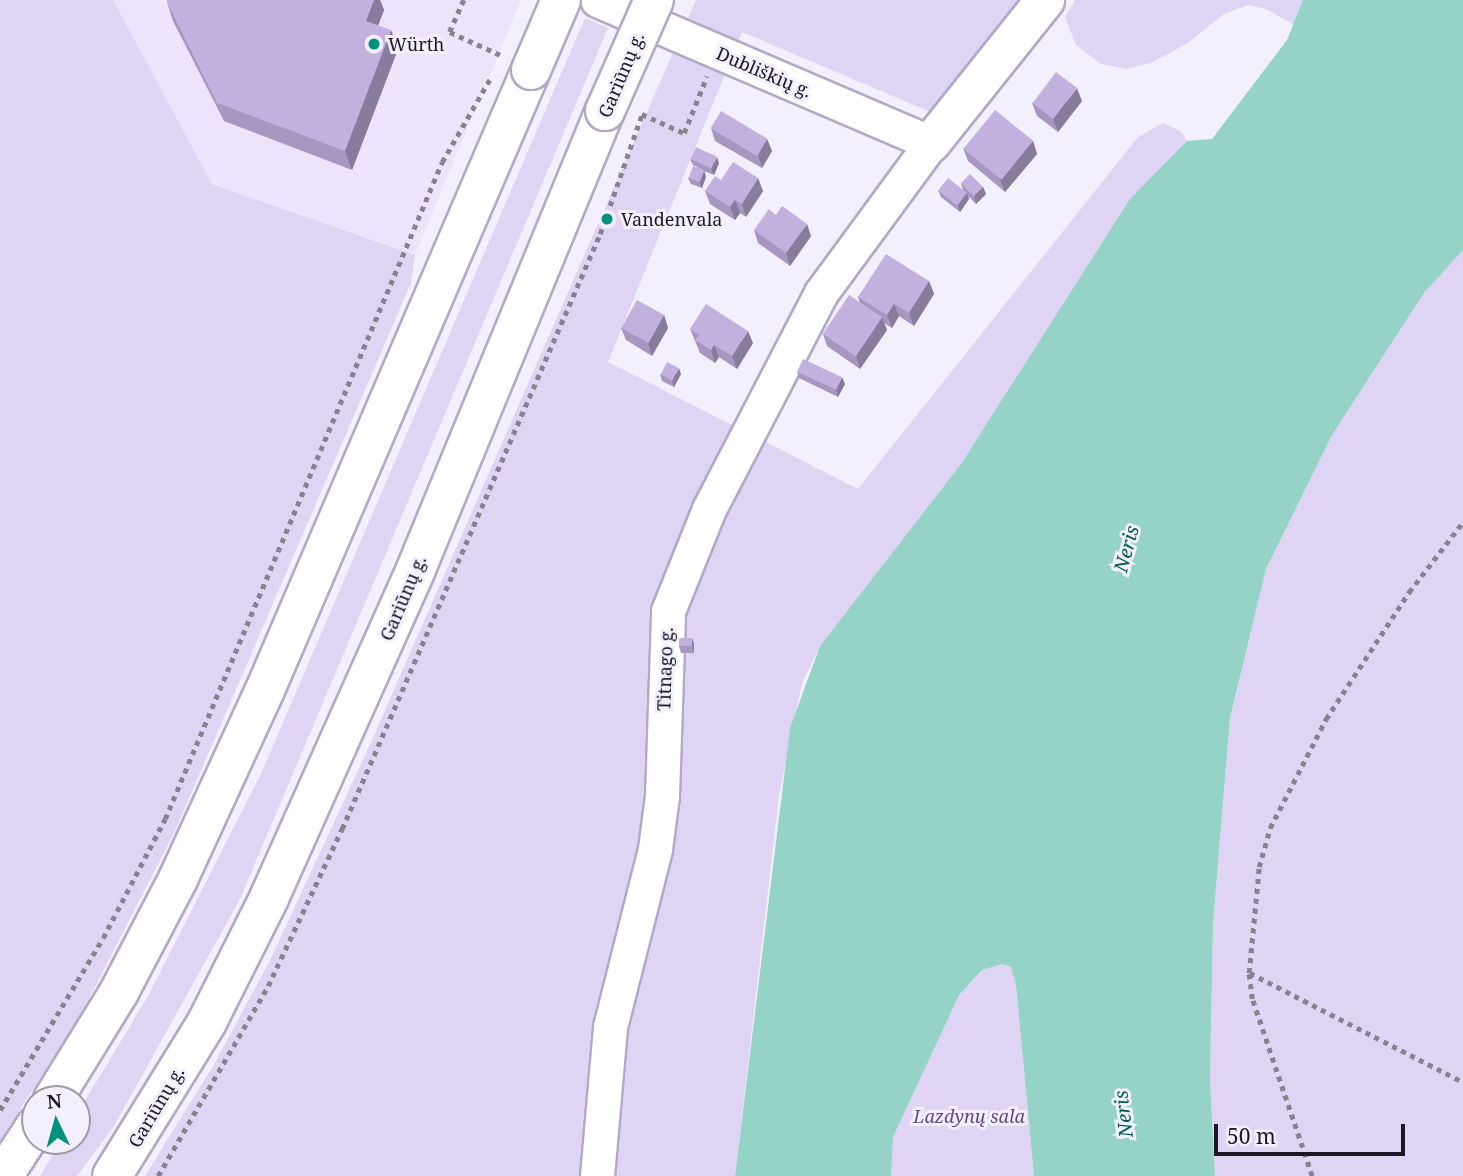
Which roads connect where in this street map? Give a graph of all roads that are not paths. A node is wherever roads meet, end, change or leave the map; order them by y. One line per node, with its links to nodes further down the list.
1 (561, 0): 6 (highway, bridge)
2 (597, 0): 5 (street, Dubliškių g.)
3 (654, 0): 9 (highway, Gariūnų g., bridge)
4 (1045, 0): 5 (highway)
5 (931, 143): 10 (street, Titnago g.)
6 (62, 1085)
7 (21, 1148): 8 (highway)
8 (3, 1176)
9 (112, 1176)
10 (597, 1176)

